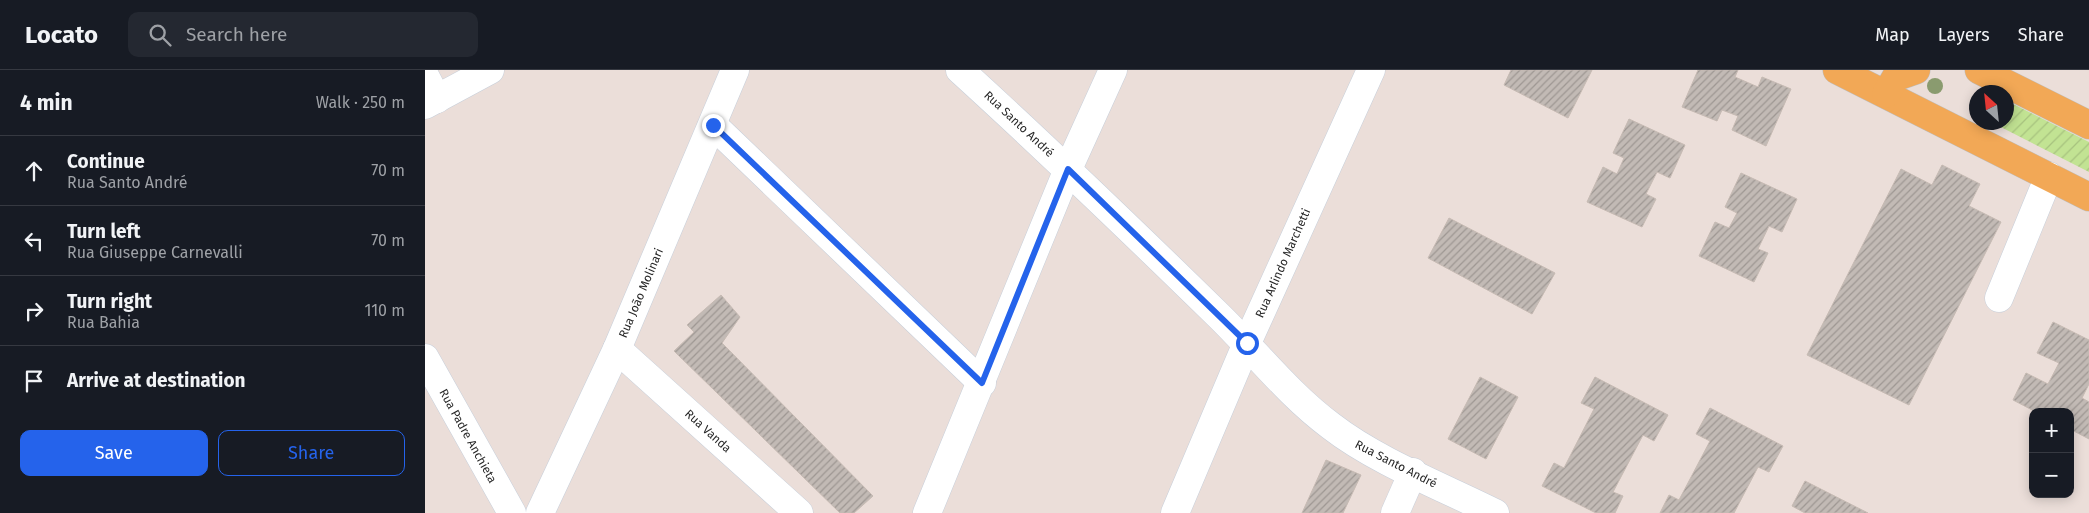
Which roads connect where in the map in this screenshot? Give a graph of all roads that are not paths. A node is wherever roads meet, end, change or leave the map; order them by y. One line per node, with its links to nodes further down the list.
1 (490, 70): 9 (street)
2 (735, 70): 11 (street, Rua João Molinari)
3 (960, 70): 13 (street, Rua Santo André)
4 (1113, 70): 13 (street)
5 (1371, 70): 17 (street, Rua Arlindo Marchetti)
6 (1837, 70): 10 (main road)
7 (1916, 70): 10 (main road)
8 (1979, 70): 12 (main road)
9 (429, 93)
10 (1885, 94): 14 (main road)
11 (713, 125): 18 (street, Rua João Molinari); 20 (street)
12 (2089, 125)
13 (1068, 169): 17 (street, Rua Santo André); 20 (street)
14 (2049, 176): 15 (main road); 16 (street)
15 (2089, 197)
16 (1999, 298)
17 (1247, 343): 21 (street, Rua Santo André); 26 (street, Rua Arlindo Marchetti)
18 (617, 349): 23 (street, Rua João Molinari); 24 (street, Rua Vanda)
19 (425, 358): 22 (street, Rua Padre Anchieta)
20 (982, 383): 25 (street)
21 (1413, 472): 27 (street); 28 (street, Rua Santo André)
22 (512, 513)
23 (540, 513)
24 (799, 513)
25 (927, 513)
26 (1175, 513)
27 (1395, 513)
28 (1495, 513)

